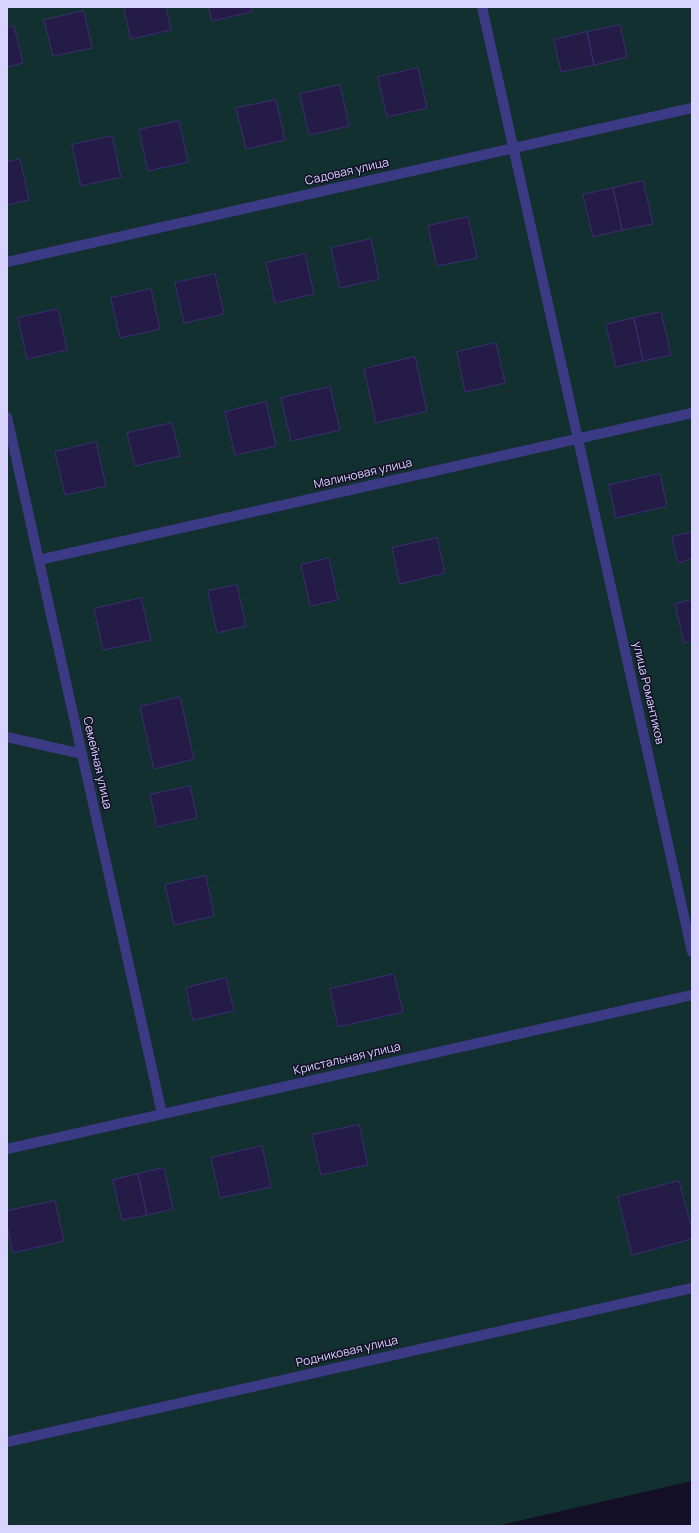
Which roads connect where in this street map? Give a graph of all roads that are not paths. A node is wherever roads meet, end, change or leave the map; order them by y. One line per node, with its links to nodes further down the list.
1 (482, 7): 3 (street, улица Романтиков)
2 (692, 108): 3 (street, Садовая улица)
3 (513, 148): 4 (street, Садовая улица); 7 (street, улица Романтиков)
4 (7, 262)
5 (692, 413): 7 (street, Малиновая улица)
6 (7, 417): 8 (street, Семейная улица)
7 (578, 439): 8 (street, Малиновая улица); 11 (street, улица Романтиков)
8 (39, 560): 10 (street, Семейная улица)
9 (7, 736): 10 (street)
10 (82, 754): 13 (street, Семейная улица)
11 (692, 952)
12 (692, 995): 13 (street, Кристальная улица)
13 (162, 1114): 14 (street, Кристальная улица)
14 (7, 1149)
15 (692, 1288): 16 (street, Родниковая улица)
16 (7, 1442)

